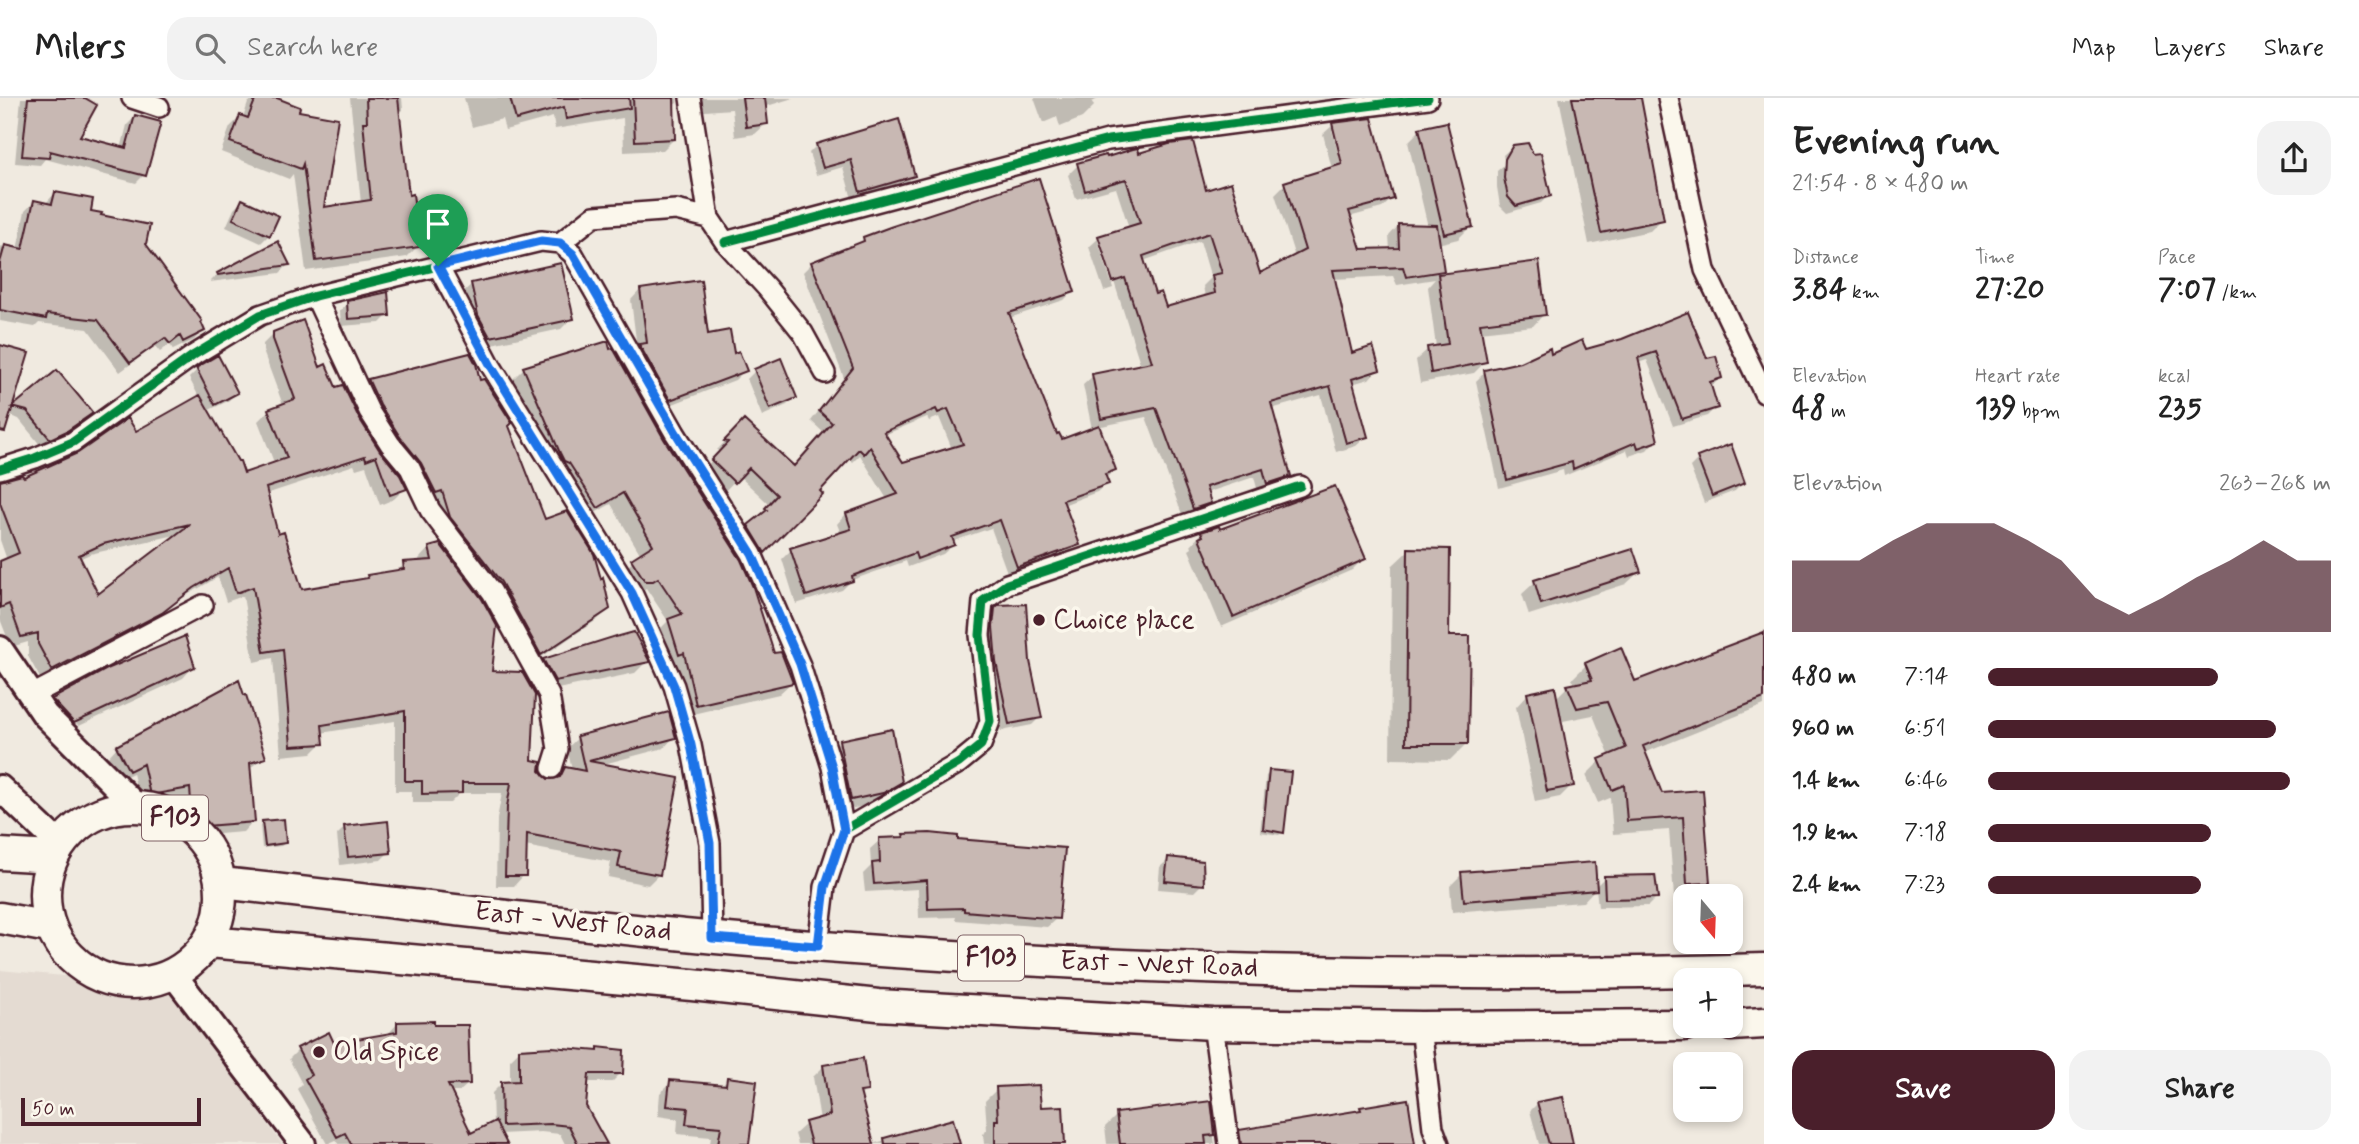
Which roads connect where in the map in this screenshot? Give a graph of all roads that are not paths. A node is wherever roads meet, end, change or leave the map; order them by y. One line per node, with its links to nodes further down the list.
1 (132, 98): 5 (street)
2 (690, 98): 6 (street)
3 (1428, 98): 7 (street)
4 (1668, 98): 12 (street)
5 (159, 107)
6 (709, 218): 7 (street); 8 (street)
7 (725, 242): 11 (street)
8 (560, 243): 9 (street); 21 (street)
9 (438, 266): 10 (street); 27 (street)
10 (315, 296): 13 (street); 18 (street)
11 (825, 373)
12 (1764, 393)
13 (0, 469)
14 (1300, 486): 21 (street)
15 (204, 605): 17 (street)
16 (0, 649): 17 (street)
17 (32, 695): 20 (street)
18 (552, 768)
19 (0, 788): 22 (street)
20 (137, 807): 22 (main road, F103); 24 (main road, F103)
21 (844, 830): 29 (street)
22 (56, 851): 23 (main road); 26 (main road, F103)
23 (0, 854)
24 (221, 883): 27 (main road, East - West Road / F103); 28 (main road, F103)
25 (0, 918): 26 (main road)
26 (49, 927): 31 (main road, F103)
27 (712, 938): 29 (main road, East - West Road / F103)
28 (209, 942): 31 (main road, F103); 33 (main road, East - West Road / F103)
29 (818, 946): 30 (main road, East - West Road / F103)
30 (1764, 969)
31 (174, 975): 37 (street)
32 (1764, 1023): 34 (main road)
33 (1213, 1024): 36 (main road, East - West Road / F103); 38 (street)
34 (1743, 1024)
35 (1673, 1025): 36 (main road, East - West Road / F103)
36 (1421, 1027): 39 (street)
37 (303, 1144)
38 (1229, 1144)
39 (1439, 1144)

